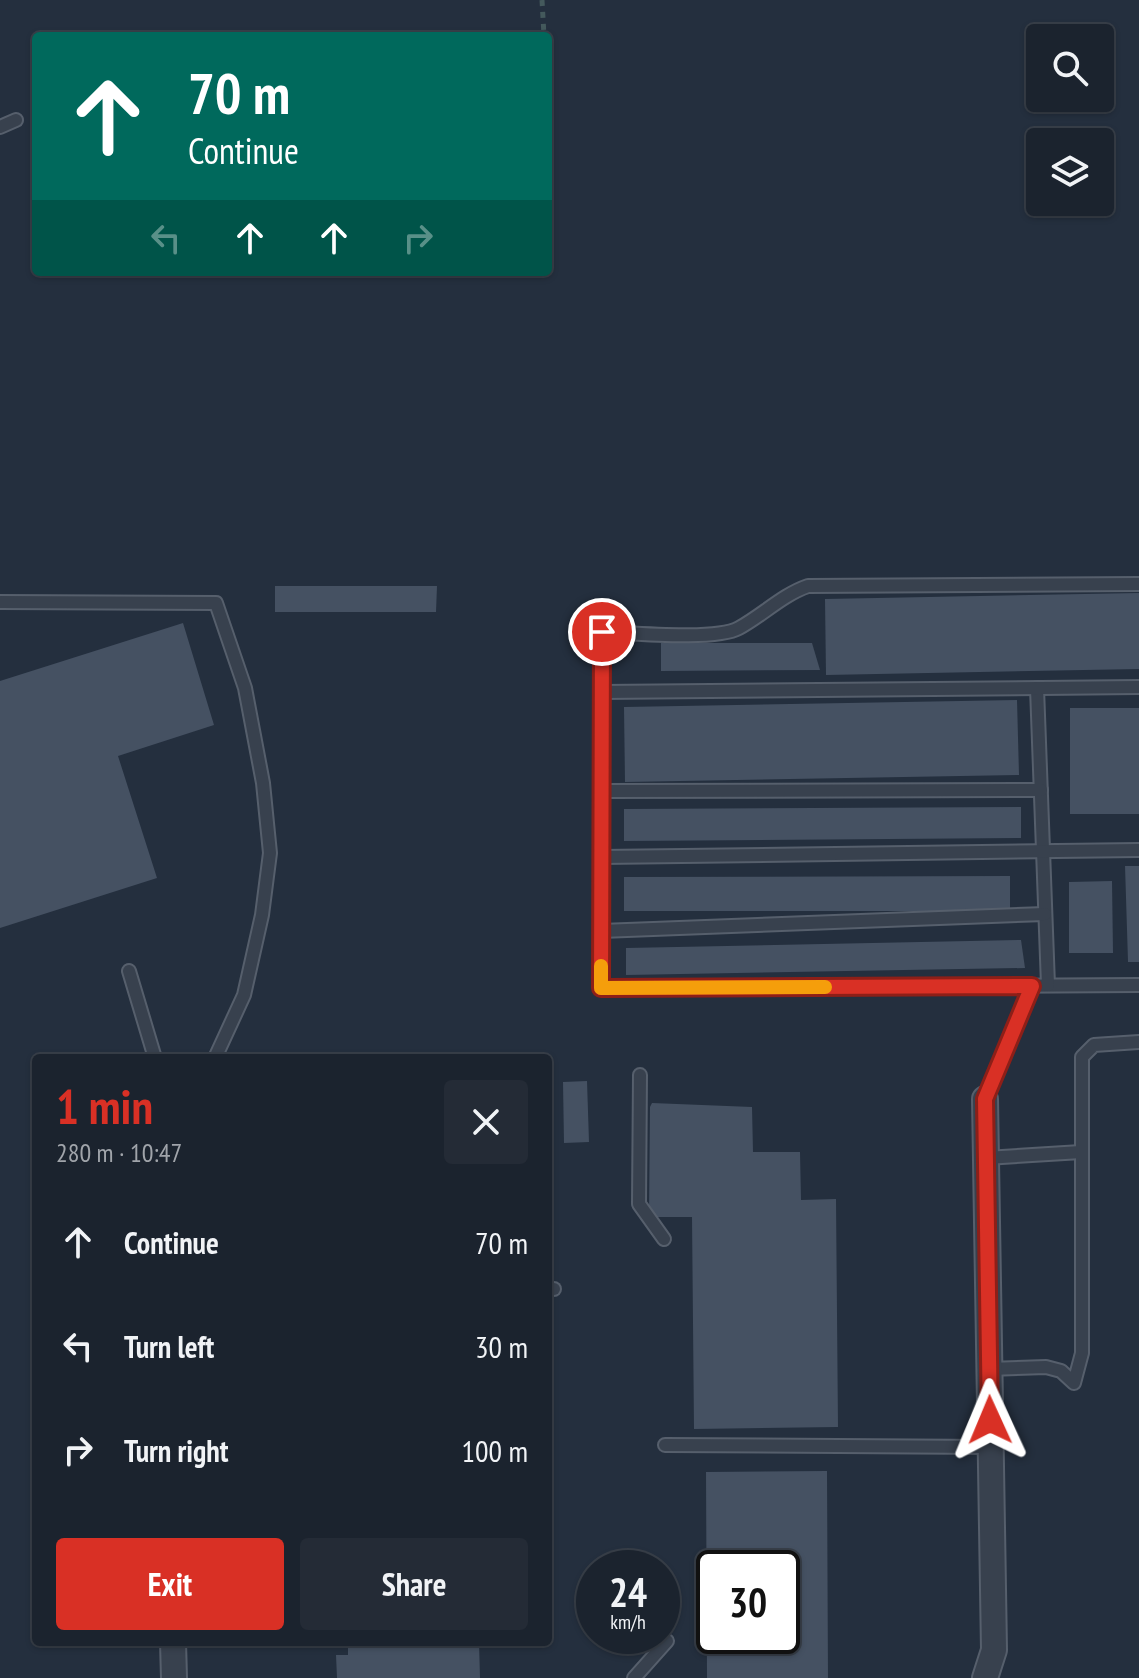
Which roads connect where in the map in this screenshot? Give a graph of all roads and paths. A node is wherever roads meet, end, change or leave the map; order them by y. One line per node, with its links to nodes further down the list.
1 (542, 0): 2 (path)
2 (544, 32)
3 (16, 120): 4 (lane)
4 (0, 127)
5 (1139, 584): 9 (lane)
6 (0, 602): 23 (lane)
7 (1139, 687): 8 (lane)
8 (1037, 688): 9 (lane); 10 (lane)
9 (602, 692): 11 (lane)
10 (1041, 790): 11 (lane); 13 (lane)
11 (602, 791): 14 (lane)
12 (1139, 850): 13 (lane)
13 (1043, 852): 14 (lane); 15 (lane)
14 (601, 857): 16 (lane)
15 (1045, 914): 16 (lane); 18 (lane)
16 (601, 931): 20 (lane)
17 (129, 971): 22 (lane)
18 (1048, 985): 19 (lane); 20 (lane)
19 (1139, 985)
20 (1032, 986): 25 (lane)
21 (1139, 1042): 26 (lane)
22 (154, 1054)
23 (217, 1054)
24 (640, 1075): 28 (lane)
25 (985, 1099): 27 (street)
26 (1081, 1152): 27 (lane); 29 (lane)
27 (986, 1158): 29 (street)
28 (664, 1239)
29 (989, 1369): 31 (street)
30 (665, 1445): 31 (lane)
31 (991, 1447): 36 (street)
32 (173, 1646): 34 (street)
33 (655, 1654): 35 (lane)
34 (174, 1678)
35 (634, 1678)
36 (985, 1678)

